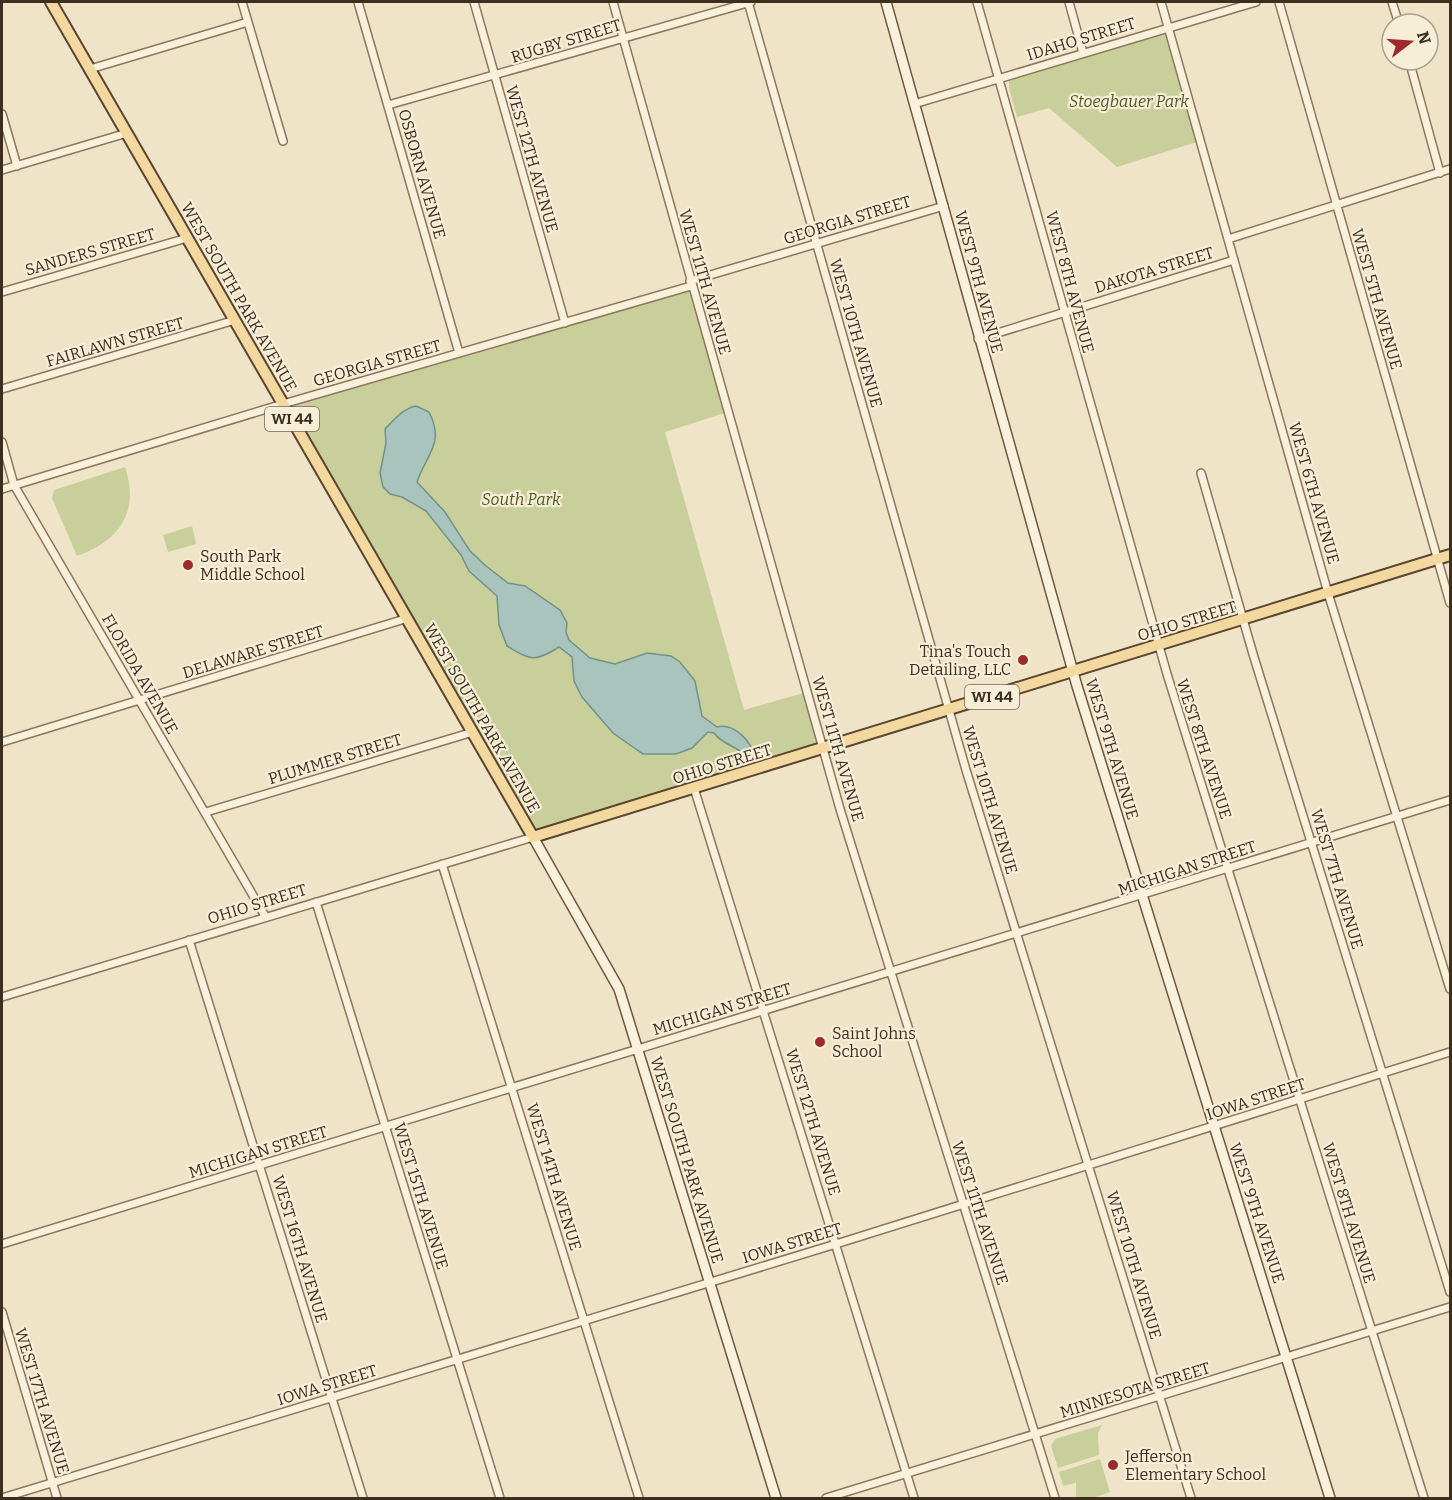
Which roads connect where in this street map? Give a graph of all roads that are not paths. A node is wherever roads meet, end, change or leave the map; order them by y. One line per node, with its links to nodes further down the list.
1 (51, 2): 17 (main road, WEST SOUTH PARK AVENUE / WI 44)
2 (242, 2): 13 (street)
3 (358, 2): 22 (street, OSBORN AVENUE)
4 (474, 2): 19 (street, WEST 12TH AVENUE)
5 (613, 2): 15 (street, WEST 11TH AVENUE)
6 (749, 2): 15 (street, RUGBY STREET); 34 (street, WEST 10TH AVENUE)
7 (886, 2): 21 (main road, WEST 9TH AVENUE)
8 (977, 2): 20 (street, WEST 8TH AVENUE)
9 (1069, 2): 16 (street)
10 (1161, 2): 14 (street, WEST 6TH AVENUE)
11 (1256, 2): 14 (street, IDAHO STREET)
12 (1279, 2): 31 (street, WEST 5TH AVENUE)
13 (248, 21): 17 (street); 25 (street)
14 (1168, 27): 16 (street, IDAHO STREET); 33 (street, WEST 6TH AVENUE)
15 (623, 37): 19 (street, RUGBY STREET); 36 (street, WEST 11TH AVENUE)
16 (1083, 53): 20 (street, IDAHO STREET)
17 (90, 69): 24 (main road, WEST SOUTH PARK AVENUE / WI 44)
18 (1412, 72): 29 (street)
19 (495, 76): 22 (street, RUGBY STREET); 40 (street, WEST 12TH AVENUE)
20 (999, 79): 21 (street, IDAHO STREET); 38 (street, WEST 8TH AVENUE)
21 (915, 104): 30 (main road, WEST 9TH AVENUE)
22 (388, 105): 42 (street, OSBORN AVENUE)
23 (2, 114): 26 (street)
24 (127, 133): 26 (street); 32 (main road, WEST SOUTH PARK AVENUE / WI 44)
25 (283, 141)
26 (16, 166): 27 (street)
27 (2, 170)
28 (1450, 170): 29 (street, DAKOTA STREET)
29 (1440, 173): 31 (street, DAKOTA STREET)
30 (944, 206): 34 (street, GEORGIA STREET); 41 (main road, WEST 9TH AVENUE)
31 (1337, 206): 33 (street, DAKOTA STREET); 50 (street, WEST 5TH AVENUE)
32 (187, 237): 37 (street, SANDERS STREET); 39 (main road, WEST SOUTH PARK AVENUE / WI 44)
33 (1228, 239): 35 (street, WEST 6TH AVENUE)
34 (817, 243): 36 (street, GEORGIA STREET); 58 (street, WEST 10TH AVENUE)
35 (1234, 260): 38 (street, DAKOTA STREET); 51 (street, WEST 6TH AVENUE)
36 (691, 283): 40 (street, GEORGIA STREET); 61 (street, WEST 11TH AVENUE)
37 (2, 291)
38 (1064, 312): 41 (street, DAKOTA STREET); 55 (street, WEST 8TH AVENUE)
39 (235, 320): 43 (street, FAIRLAWN STREET); 44 (main road, WEST SOUTH PARK AVENUE / WI 44)
40 (565, 323): 42 (street, GEORGIA STREET)
41 (978, 339): 56 (main road, WEST 9TH AVENUE)
42 (459, 353): 44 (street, GEORGIA STREET)
43 (2, 389)
44 (283, 404): 47 (street, GEORGIA STREET); 53 (main road, WEST SOUTH PARK AVENUE / WI 44)
45 (2, 442): 47 (street, FLORIDA AVENUE)
46 (1201, 473): 54 (street, WEST 7TH AVENUE)
47 (14, 485): 48 (street, GEORGIA STREET); 57 (street, FLORIDA AVENUE)
48 (2, 489)
49 (1450, 555): 50 (main road, OHIO STREET / WI 44)
50 (1437, 560): 51 (main road, OHIO STREET / WI 44); 52 (street, WEST 5TH AVENUE)
51 (1328, 593): 54 (main road, OHIO STREET / WI 44); 65 (street, WEST 6TH AVENUE)
52 (1450, 603)
53 (408, 618): 57 (street, DELAWARE STREET); 59 (main road, WEST SOUTH PARK AVENUE / WI 44)
54 (1244, 619): 55 (main road, OHIO STREET / WI 44); 67 (street, WEST 7TH AVENUE)
55 (1159, 646): 56 (main road, OHIO STREET / WI 44); 69 (street, WEST 8TH AVENUE)
56 (1073, 673): 58 (main road, OHIO STREET / WI 44); 70 (main road, WEST 9TH AVENUE)
57 (140, 700): 60 (street, DELAWARE STREET); 64 (street, FLORIDA AVENUE)
58 (949, 710): 61 (main road, OHIO STREET / WI 44); 73 (street, WEST 10TH AVENUE)
59 (473, 732): 64 (street, PLUMMER STREET); 66 (main road, WEST SOUTH PARK AVENUE / WI 44)
60 (2, 742)
61 (823, 748): 62 (main road, OHIO STREET / WI 44); 75 (street, WEST 11TH AVENUE)
62 (694, 788): 66 (main road, OHIO STREET / WI 44); 78 (street, WEST 12TH AVENUE)
63 (1450, 800): 65 (street, MICHIGAN STREET)
64 (206, 812): 72 (street, FLORIDA AVENUE)
65 (1396, 816): 67 (street, MICHIGAN STREET); 76 (street, WEST 6TH AVENUE)
66 (533, 837): 68 (street, OHIO STREET); 79 (main road, WEST SOUTH PARK AVENUE)
67 (1312, 843): 69 (street, MICHIGAN STREET); 81 (street, WEST 7TH AVENUE)
68 (442, 864): 71 (street, OHIO STREET); 82 (street, WEST 14TH AVENUE)
69 (1228, 867): 70 (street, MICHIGAN STREET); 83 (street, WEST 8TH AVENUE)
70 (1142, 897): 73 (street, MICHIGAN STREET); 84 (main road, WEST 9TH AVENUE)
71 (316, 902): 72 (street, OHIO STREET); 85 (street, WEST 15TH AVENUE)
72 (265, 916): 74 (street, OHIO STREET)
73 (1017, 935): 75 (street, MICHIGAN STREET); 86 (street, WEST 10TH AVENUE)
74 (189, 940): 77 (street, OHIO STREET); 87 (street, WEST 16TH AVENUE)
75 (890, 972): 78 (street, MICHIGAN STREET); 88 (street, WEST 11TH AVENUE)
76 (1450, 989)
77 (2, 997)
78 (764, 1010): 79 (street, MICHIGAN STREET); 90 (street, WEST 12TH AVENUE)
79 (638, 1050): 82 (street, MICHIGAN STREET); 91 (main road, WEST SOUTH PARK AVENUE)
80 (1450, 1052): 81 (street, IOWA STREET)
81 (1383, 1072): 83 (street, IOWA STREET); 92 (street, WEST 7TH AVENUE)
82 (512, 1088): 85 (street, MICHIGAN STREET); 95 (street, WEST 14TH AVENUE)
83 (1300, 1099): 84 (street, IOWA STREET); 96 (street, WEST 8TH AVENUE)
84 (1214, 1127): 86 (street, IOWA STREET); 98 (main road, WEST 9TH AVENUE)
85 (386, 1128): 87 (street, MICHIGAN STREET); 97 (street, WEST 15TH AVENUE)
86 (1089, 1165): 88 (street, IOWA STREET); 99 (street, WEST 10TH AVENUE)
87 (260, 1166): 89 (street, MICHIGAN STREET); 100 (street, WEST 16TH AVENUE)
88 (962, 1203): 90 (street, IOWA STREET); 101 (street, WEST 11TH AVENUE)
89 (2, 1244)
90 (836, 1244): 91 (street, IOWA STREET); 102 (street, WEST 12TH AVENUE)
91 (708, 1282): 95 (street, IOWA STREET); 109 (main road, WEST SOUTH PARK AVENUE)
92 (1450, 1292)
93 (1450, 1307): 96 (street, MINNESOTA STREET)
94 (2, 1312): 103 (street, WEST 17TH AVENUE)
95 (584, 1320): 97 (street, IOWA STREET); 108 (street, WEST 14TH AVENUE)
96 (1372, 1331): 98 (street, MINNESOTA STREET); 115 (street, WEST 8TH AVENUE)
97 (457, 1359): 100 (street, IOWA STREET); 107 (street, WEST 15TH AVENUE)
98 (1287, 1359): 99 (street, MINNESOTA STREET); 114 (main road, WEST 9TH AVENUE)
99 (1160, 1396): 101 (street, MINNESOTA STREET); 113 (street, WEST 10TH AVENUE)
100 (332, 1397): 103 (street, IOWA STREET); 106 (street, WEST 16TH AVENUE)
101 (1036, 1435): 102 (street, MINNESOTA STREET); 112 (street, WEST 11TH AVENUE)
102 (907, 1474): 110 (street, MINNESOTA STREET); 111 (street, WEST 12TH AVENUE)
103 (52, 1482): 104 (street, IOWA STREET); 105 (street, WEST 17TH AVENUE)
104 (2, 1498)
105 (57, 1498)
106 (363, 1498)
107 (500, 1498)
108 (639, 1498)
109 (776, 1498)
110 (826, 1498)
111 (914, 1498)
112 (1055, 1498)
113 (1191, 1498)
114 (1330, 1498)
115 (1424, 1498)

